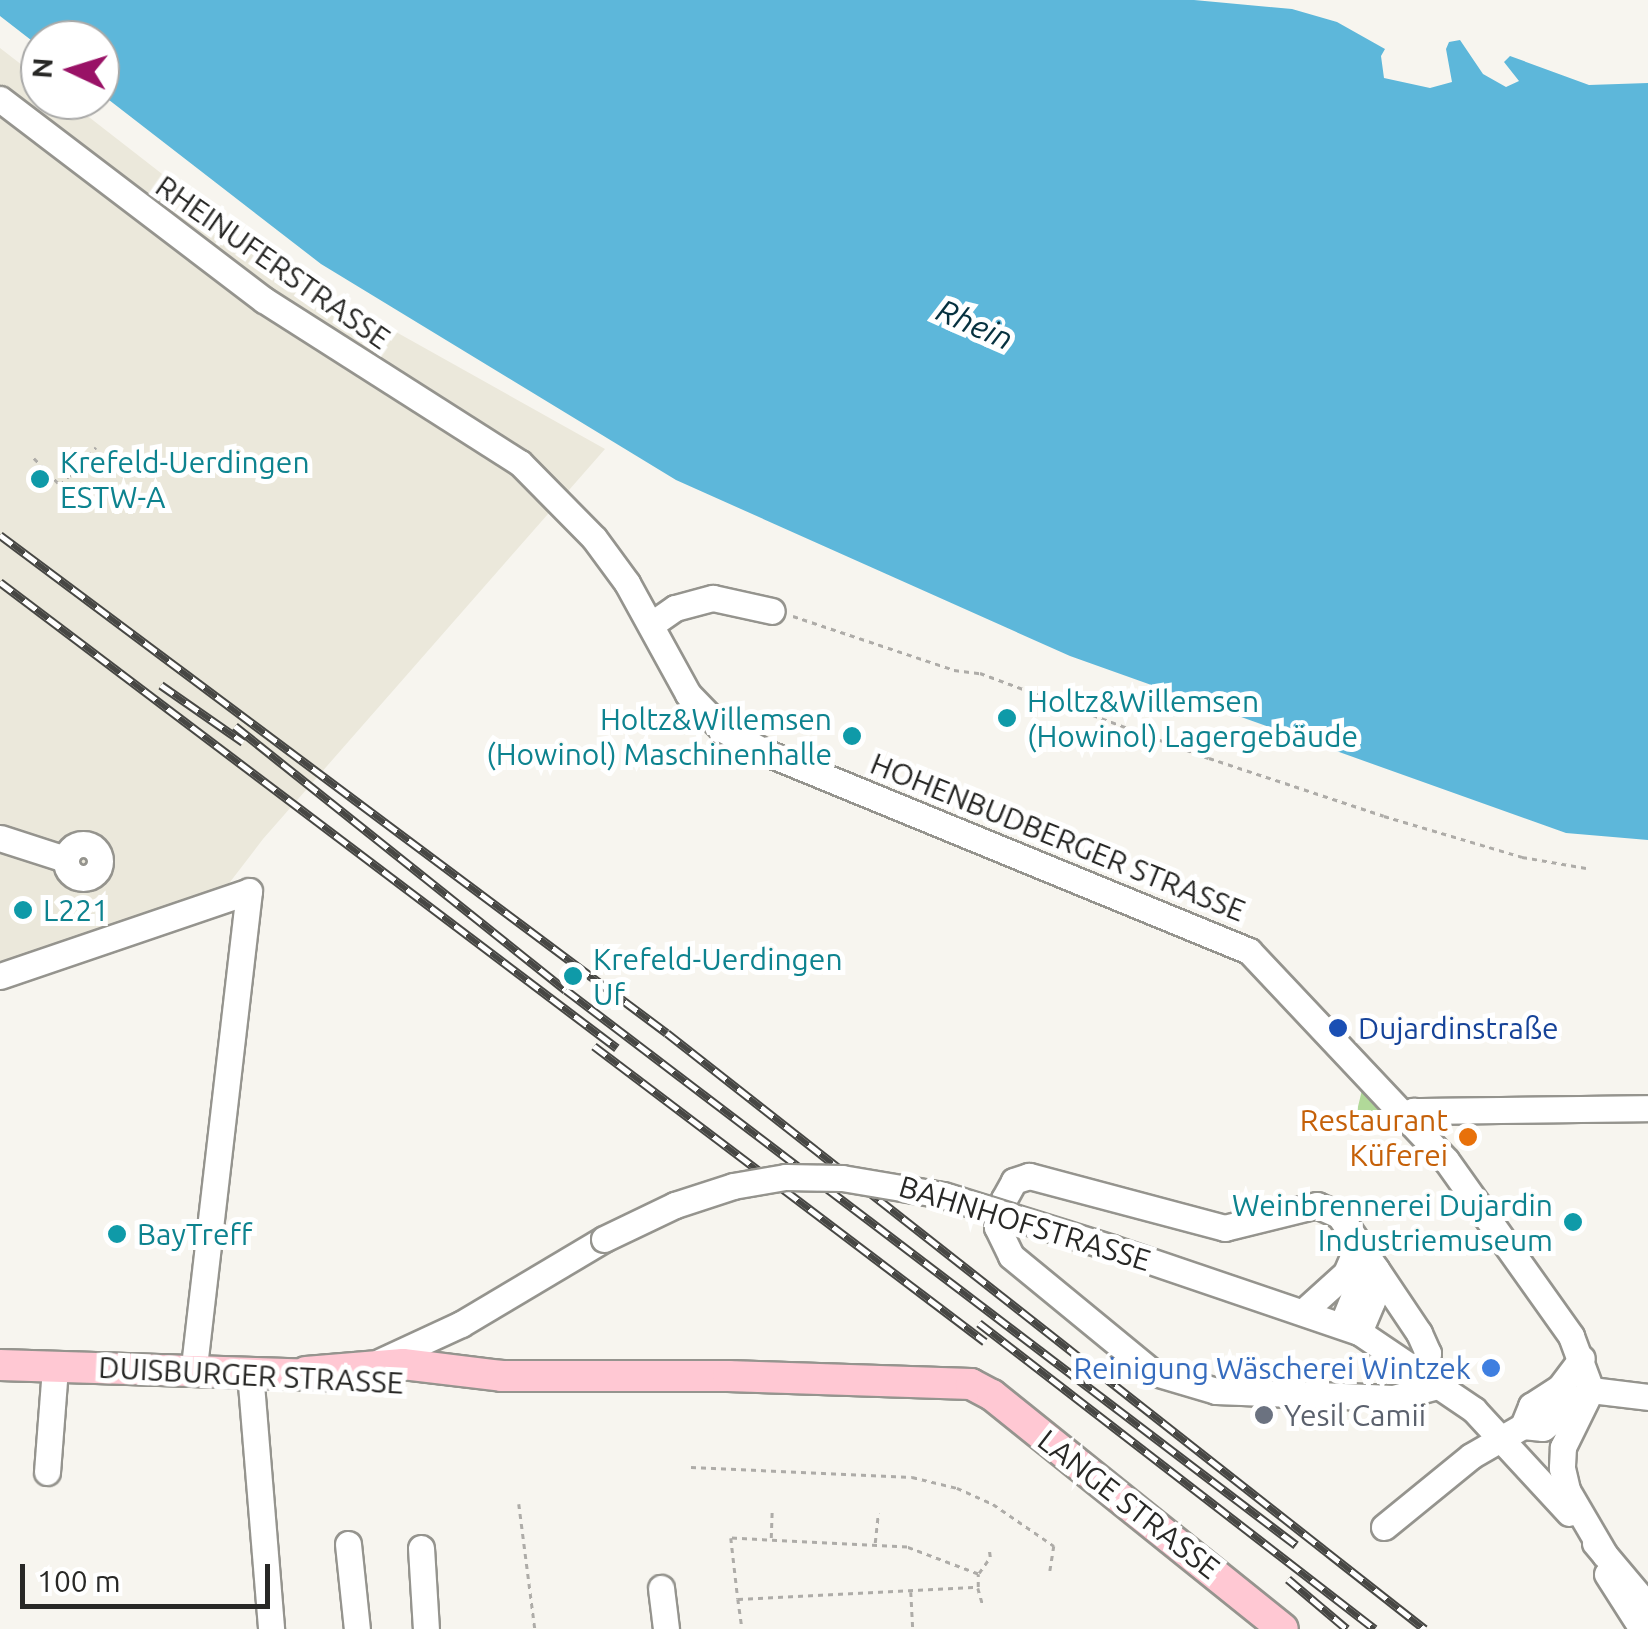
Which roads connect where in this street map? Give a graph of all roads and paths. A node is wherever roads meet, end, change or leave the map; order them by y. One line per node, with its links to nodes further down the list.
1 (0, 98): 4 (street, RHEINUFERSTRASSE)
2 (96, 447): 3 (path)
3 (34, 458)
4 (520, 463): 6 (street, HOHENBUDBERGER STRASSE)
5 (772, 611): 6 (street); 9 (path)
6 (652, 624): 12 (street, HOHENBUDBERGER STRASSE)
7 (0, 838): 8 (street)
8 (64, 859)
9 (1586, 868)
10 (0, 976): 22 (street)
11 (1648, 1108): 12 (street)
12 (1406, 1116): 18 (street, HOHENBUDBERGER STRASSE)
13 (1354, 1242): 14 (street); 15 (street); 17 (street); 27 (street)
14 (1376, 1269): 17 (street); 27 (street)
15 (1304, 1311): 16 (street, BAHNHOFSTRASSE, bridge); 17 (street, BAHNHOFSTRASSE)
16 (462, 1324): 19 (street, BAHNHOFSTRASSE); 25 (street)
17 (1351, 1328): 27 (street, BAHNHOFSTRASSE)
18 (1582, 1358): 29 (street, HOHENBUDBERGER STRASSE); 31 (street)
19 (375, 1364): 24 (main road, BAHNHOFSTRASSE); 25 (main road, DUISBURGER STRASSE)
20 (0, 1365): 21 (main road, DUISBURGER STRASSE)
21 (54, 1366): 22 (main road, DUISBURGER STRASSE); 33 (street)
22 (194, 1370): 23 (main road, DUISBURGER STRASSE)
23 (250, 1372): 24 (main road, DUISBURGER STRASSE); 54 (street)
24 (306, 1372): 26 (main road, DUISBURGER STRASSE)
25 (470, 1373): 26 (main road, DUISBURGER STRASSE)
26 (502, 1376): 28 (main road, DUISBURGER STRASSE)
27 (1433, 1379): 31 (street, BAHNHOFSTRASSE)
28 (971, 1384): 53 (main road, LANGE STRASSE)
29 (1591, 1390): 30 (street); 31 (street); 44 (street)
30 (1648, 1397)
31 (1512, 1431): 37 (street); 38 (street, BAHNHOFSTRASSE)
32 (691, 1467): 45 (path)
33 (47, 1472)
34 (519, 1504): 57 (path)
35 (772, 1510): 39 (path)
36 (878, 1512): 41 (path)
37 (1384, 1527)
38 (1584, 1530): 44 (street, BAHNHOFSTRASSE); 61 (street, BAHNHOFSTRASSE)
39 (770, 1540): 41 (path); 50 (path)
40 (348, 1544): 55 (street)
41 (875, 1545): 46 (path)
42 (421, 1548): 56 (street)
43 (989, 1549): 46 (path)
44 (1605, 1555): 52 (street, BAHNHOFSTRASSE)
45 (1050, 1570)
46 (978, 1574): 47 (path)
47 (978, 1587): 49 (path); 51 (path)
48 (661, 1588): 58 (street)
49 (911, 1590): 50 (path); 60 (path)
50 (738, 1599): 59 (path)
51 (983, 1606)
52 (1648, 1606)
53 (1276, 1627)
54 (272, 1629)
55 (358, 1629)
56 (426, 1629)
57 (535, 1629)
58 (666, 1629)
59 (742, 1629)
60 (914, 1629)
61 (1642, 1629)

